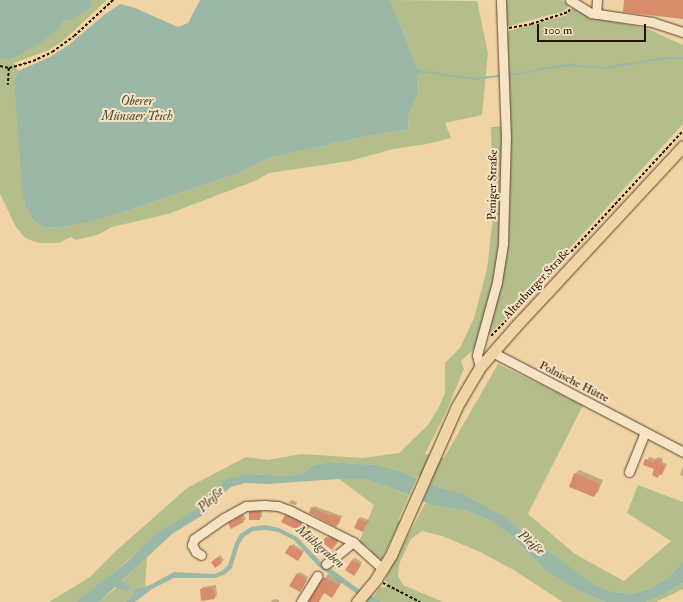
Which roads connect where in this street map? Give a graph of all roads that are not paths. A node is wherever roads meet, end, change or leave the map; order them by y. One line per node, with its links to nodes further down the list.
1 (501, 0): 8 (street, Peniger Straße)
2 (597, 0): 4 (street)
3 (572, 1): 4 (street)
4 (596, 14): 5 (street)
5 (683, 32)
6 (683, 146): 7 (main road, Altenburger Straße)
7 (492, 352): 8 (main road, Altenburger Straße); 9 (street, Polnische Hütte)
8 (480, 367): 15 (main road, Altenburger Straße)
9 (645, 432): 10 (street, Polnische Hütte); 11 (street)
10 (683, 452)
11 (629, 472)
12 (353, 542): 13 (street); 14 (street); 15 (street)
13 (201, 555)
14 (326, 564)
15 (383, 569): 18 (main road, Altenburger Straße)
16 (317, 576): 17 (street)
17 (301, 602)
18 (358, 602)

